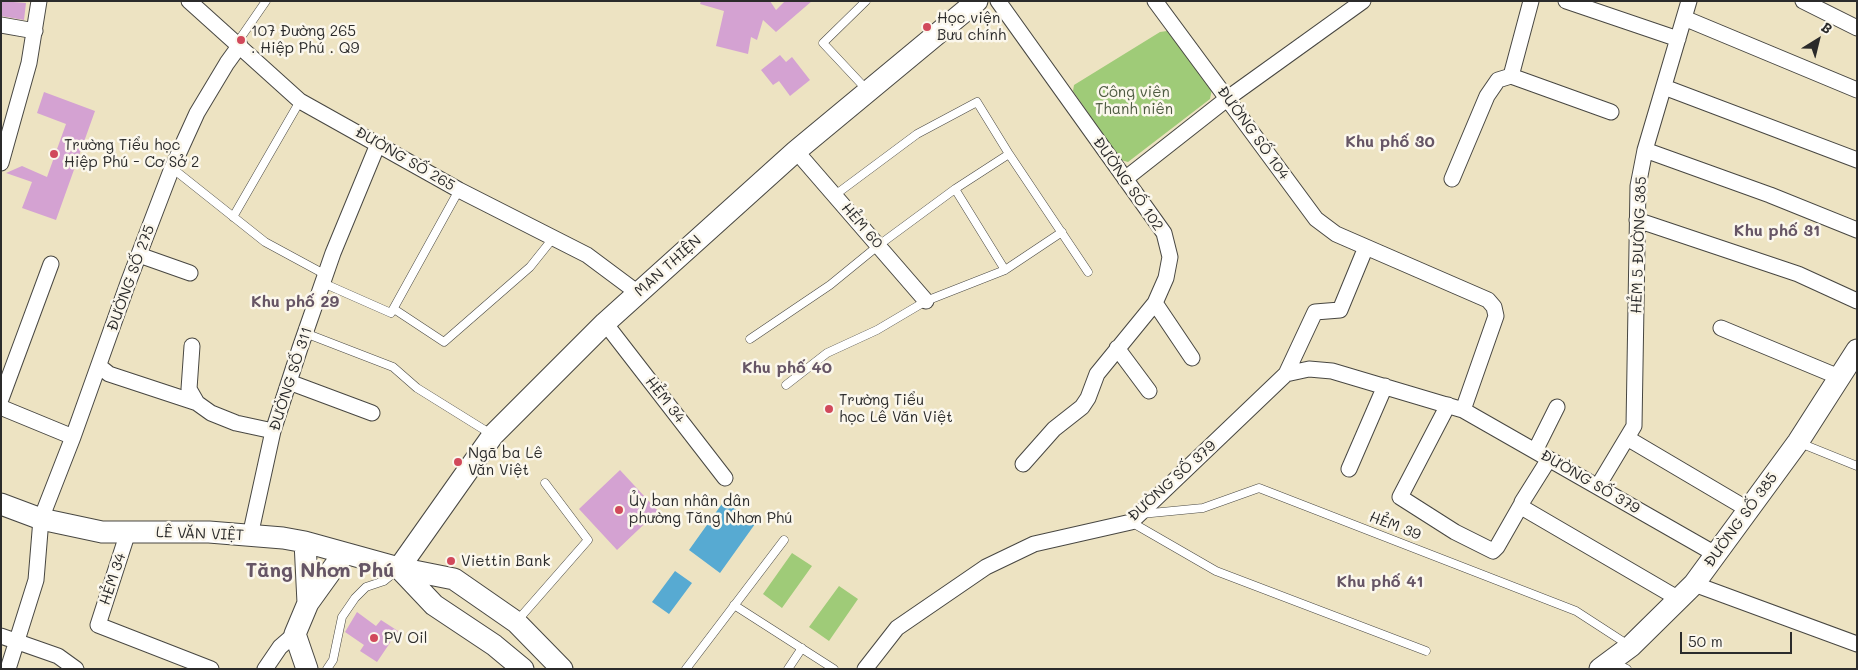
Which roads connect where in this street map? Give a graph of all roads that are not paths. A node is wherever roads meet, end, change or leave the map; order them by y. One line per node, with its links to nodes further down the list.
1 (39, 1): 16 (street)
2 (189, 1): 18 (street, ĐƯỜNG SỐ 265)
3 (266, 1): 18 (lane)
4 (866, 1): 22 (lane)
5 (977, 1): 22 (street, MAN THIỆN)
6 (998, 1): 33 (street, ĐƯỜNG SỐ 102)
7 (1154, 1): 23 (street, ĐƯỜNG SỐ 104)
8 (1363, 1): 23 (street)
9 (1531, 1): 19 (street)
10 (1566, 1): 17 (street)
11 (1689, 1): 13 (street, HẺM 5 ĐƯỜNG 385)
12 (1803, 1): 15 (street)
13 (1684, 18): 17 (street, HẺM 5 ĐƯỜNG 385); 21 (street)
14 (1, 25): 16 (street)
15 (1857, 28)
16 (35, 31): 31 (street)
17 (1678, 39): 20 (street, HẺM 5 ĐƯỜNG 385)
18 (238, 44): 24 (street, ĐƯỜNG SỐ 265); 32 (street, ĐƯỜNG SỐ 275)
19 (1510, 76): 25 (street); 34 (street)
20 (1664, 87): 27 (street, HẺM 5 ĐƯỜNG 385); 30 (street)
21 (1857, 90)
22 (868, 91): 28 (street, MAN THIỆN)
23 (1228, 98): 33 (street); 44 (street, ĐƯỜNG SỐ 104)
24 (300, 100): 26 (street, ĐƯỜNG SỐ 265); 38 (lane)
25 (1612, 112)
26 (378, 144): 35 (street, ĐƯỜNG SỐ 265); 50 (street, ĐƯỜNG SỐ 311)
27 (1645, 150): 39 (street, HẺM 5 ĐƯỜNG 385); 40 (street)
28 (796, 151): 37 (street, HẺM 60); 51 (street, MAN THIỆN)
29 (1009, 154): 36 (lane); 37 (lane); 41 (lane)
30 (1857, 160)
31 (1, 163)
32 (172, 168): 38 (lane); 45 (street, ĐƯỜNG SỐ 275)
33 (1125, 178): 54 (street, ĐƯỜNG SỐ 102)
34 (1452, 179)
35 (459, 190): 42 (street, ĐƯỜNG SỐ 265); 55 (lane)
36 (955, 190): 43 (lane); 47 (lane)
37 (835, 196): 43 (street, HẺM 60)
38 (233, 216): 50 (lane)
39 (1637, 220): 53 (street); 80 (street, HẺM 5 ĐƯỜNG 385)
40 (1857, 230)
41 (1062, 232): 47 (lane); 48 (lane)
42 (554, 237): 51 (street, ĐƯỜNG SỐ 265); 55 (lane)
43 (879, 245): 52 (street, HẺM 60); 59 (lane)
44 (1366, 247): 65 (street); 75 (street)
45 (139, 255): 49 (street); 64 (street, ĐƯỜNG SỐ 275)
46 (51, 264): 72 (street)
47 (1005, 270): 52 (lane)
48 (1088, 272)
49 (190, 273)
50 (324, 279): 55 (lane); 58 (street, ĐƯỜNG SỐ 311)
51 (638, 294): 56 (street, MAN THIỆN)
52 (926, 301): 68 (lane)
53 (1857, 301)
54 (1155, 303): 61 (street, ĐƯỜNG SỐ 102); 63 (street)
55 (393, 311)
56 (605, 323): 78 (street, MAN THIỆN); 87 (street, HẺM 34)
57 (1720, 328): 66 (street)
58 (305, 333): 67 (street, ĐƯỜNG SỐ 311); 78 (lane)
59 (750, 339)
60 (192, 346): 71 (street)
61 (1117, 348): 70 (street); 84 (street, ĐƯỜNG SỐ 102)
62 (1857, 350): 66 (street, ĐƯỜNG SỐ 385)
63 (1192, 358)
64 (99, 366): 71 (street); 79 (street, ĐƯỜNG SỐ 275)
65 (1286, 374): 69 (street, ĐƯỜNG SỐ 379); 93 (street, ĐƯỜNG SỐ 379)
66 (1839, 377): 81 (street, ĐƯỜNG SỐ 385)
67 (289, 382): 76 (street); 77 (street, ĐƯỜNG SỐ 311)
68 (786, 385)
69 (1385, 386): 73 (street, ĐƯỜNG SỐ 379); 86 (street)
70 (1149, 391)
71 (197, 403): 77 (street)
72 (3, 404): 79 (street)
73 (1448, 405): 75 (street, ĐƯỜNG SỐ 379); 91 (street)
74 (1557, 407): 82 (street)
75 (1463, 410): 82 (street, ĐƯỜNG SỐ 379)
76 (372, 413)
77 (273, 431): 96 (street, ĐƯỜNG SỐ 311)
78 (493, 436): 101 (street, MAN THIỆN)
79 (73, 437): 94 (street, ĐƯỜNG SỐ 275)
80 (1627, 438): 89 (street, HẺM 5 ĐƯỜNG 385); 92 (street)
81 (1798, 442): 85 (lane); 92 (street, ĐƯỜNG SỐ 385)
82 (1535, 451): 83 (street, ĐƯỜNG SỐ 379)
83 (1549, 459): 89 (street, ĐƯỜNG SỐ 379); 91 (street)
84 (1023, 464)
85 (1857, 466)
86 (1350, 469)
87 (725, 478)
88 (545, 483): 106 (lane)
89 (1598, 486): 100 (street, ĐƯỜNG SỐ 379)
90 (1, 504): 94 (street, LÊ VĂN VIỆT)
91 (1521, 505): 103 (street)
92 (1749, 510): 100 (street, ĐƯỜNG SỐ 385)
93 (1135, 518): 111 (lane, HẺM 39); 113 (lane); 126 (street, ĐƯỜNG SỐ 379)
94 (41, 519): 95 (street, LÊ VĂN VIỆT); 109 (street, ĐƯỜNG SỐ 275)
95 (128, 532): 96 (street, LÊ VĂN VIỆT); 117 (street, HẺM 34)
96 (250, 536): 98 (street, LÊ VĂN VIỆT)
97 (784, 540): 105 (lane)
98 (306, 542): 99 (street, LÊ VĂN VIỆT); 104 (street)
99 (344, 553): 101 (street, LÊ VĂN VIỆT); 104 (street)
100 (1717, 555): 102 (street, ĐƯỜNG SỐ 385)
101 (399, 568): 106 (street, LÊ VĂN VIỆT); 120 (lane); 121 (street)
102 (1694, 584): 103 (street, ĐƯỜNG SỐ 385); 110 (street)
103 (1678, 599): 111 (street, ĐƯỜNG SỐ 385)
104 (308, 603): 107 (street)
105 (734, 605): 112 (lane); 123 (lane)
106 (516, 622): 122 (street, LÊ VĂN VIỆT)
107 (295, 634): 118 (street); 119 (street)
108 (1, 636): 109 (street)
109 (17, 641): 115 (street, ĐƯỜNG SỐ 275); 116 (street)
110 (1857, 644)
111 (1631, 646): 114 (street, ĐƯỜNG SỐ 385)
112 (802, 648): 124 (lane); 125 (lane)
113 (1426, 651)
114 (1612, 666)
115 (8, 669)
116 (76, 669)
117 (211, 669)
118 (265, 669)
119 (307, 669)
120 (327, 669)
121 (523, 669)
122 (562, 669)
123 (686, 669)
124 (788, 669)
125 (834, 669)
126 (865, 669)

